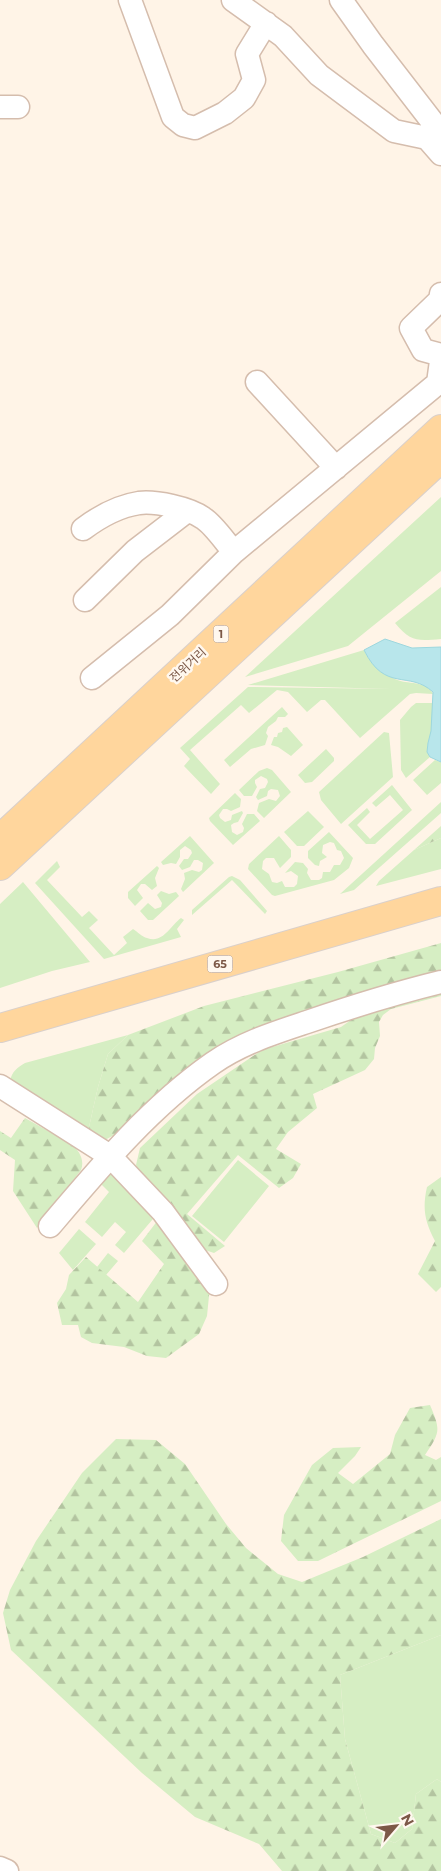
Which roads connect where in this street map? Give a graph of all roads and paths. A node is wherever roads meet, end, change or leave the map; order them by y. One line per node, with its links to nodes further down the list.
1 (130, 0): 4 (street)
2 (232, 0): 4 (street)
3 (341, 0): 5 (street)
4 (266, 24): 6 (street)
5 (441, 133)
6 (441, 154)
7 (441, 294): 8 (street)
8 (441, 355)
9 (441, 361): 13 (street)
10 (257, 382): 13 (street)
11 (441, 429): 19 (main road, 전위거리 / 1)
12 (441, 458): 20 (main road, 전위거리 / 1)
13 (336, 468): 16 (street)
14 (187, 511): 15 (street); 16 (street); 17 (street)
15 (83, 528)
16 (234, 552): 18 (street)
17 (85, 600)
18 (92, 678)
19 (0, 840)
20 (0, 866)
21 (441, 901): 23 (main road, 65)
22 (441, 982): 25 (street)
23 (0, 1028)
24 (0, 1086): 25 (street)
25 (110, 1156): 26 (street); 27 (street)
26 (50, 1226)
27 (216, 1284)
28 (0, 1868): 29 (street)
29 (7, 1871)

